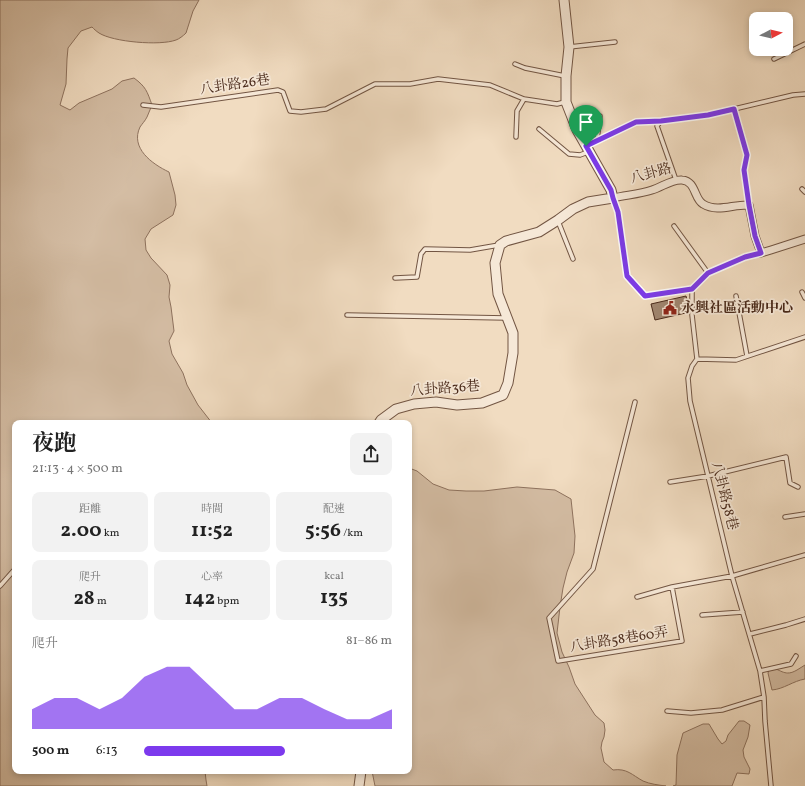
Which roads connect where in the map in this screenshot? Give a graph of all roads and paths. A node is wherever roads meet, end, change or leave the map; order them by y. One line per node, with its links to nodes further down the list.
1 (564, 0): 4 (street)
2 (615, 42): 4 (lane)
3 (805, 44): 5 (lane)
4 (569, 47): 7 (street)
5 (774, 59)
6 (515, 64): 7 (lane)
7 (566, 76): 10 (street)
8 (805, 94): 12 (lane)
9 (524, 99): 10 (lane, 八卦路26巷); 11 (lane, 八卦路26巷); 16 (lane)
10 (566, 102): 18 (street)
11 (143, 105)
12 (734, 109): 14 (lane); 21 (lane)
13 (600, 116): 17 (lane)
14 (661, 121): 17 (lane); 19 (lane)
15 (539, 129): 18 (lane)
16 (516, 137)
17 (597, 140): 18 (lane)
18 (587, 149): 20 (street)
19 (676, 180): 20 (street, 八卦路); 21 (street, 八卦路)
20 (613, 198): 22 (street); 30 (lane)
21 (749, 205): 26 (street)
22 (558, 220): 25 (street); 27 (lane)
23 (674, 226): 28 (lane)
24 (805, 239): 26 (street)
25 (500, 245): 29 (lane); 35 (street, 八卦路36巷)
26 (761, 253): 28 (lane)
27 (573, 259)
28 (708, 273): 30 (lane)
29 (395, 278)
30 (692, 289): 38 (lane)
31 (802, 292): 33 (lane)
32 (736, 296): 37 (lane)
33 (805, 298)
34 (347, 315): 35 (lane)
35 (508, 318): 40 (street, 八卦路36巷)
36 (805, 337): 37 (lane)
37 (747, 356): 38 (lane)
38 (697, 359): 41 (lane, 八卦路58巷)
39 (635, 402): 50 (lane, 八卦路58巷60弄)
40 (381, 420)
41 (708, 476): 42 (lane); 43 (lane); 48 (lane, 八卦路58巷)
42 (670, 482)
43 (798, 486)
44 (805, 514): 45 (lane)
45 (784, 517)
46 (805, 555): 48 (lane)
47 (12, 573): 49 (lane)
48 (732, 576): 50 (lane); 52 (lane, 八卦路58巷)
49 (0, 586)
50 (672, 587): 51 (lane)
51 (638, 597)
52 (743, 612): 53 (lane); 55 (lane, 八卦路58巷)
53 (702, 615)
54 (805, 619): 55 (lane)
55 (750, 634): 57 (lane, 八卦路58巷)
56 (796, 656): 57 (lane)
57 (760, 671): 58 (lane, 八卦路58巷)
58 (764, 697): 59 (lane); 62 (lane, 八卦路58巷)
59 (667, 711)
60 (361, 774): 61 (street)
61 (359, 786)
62 (771, 786)

